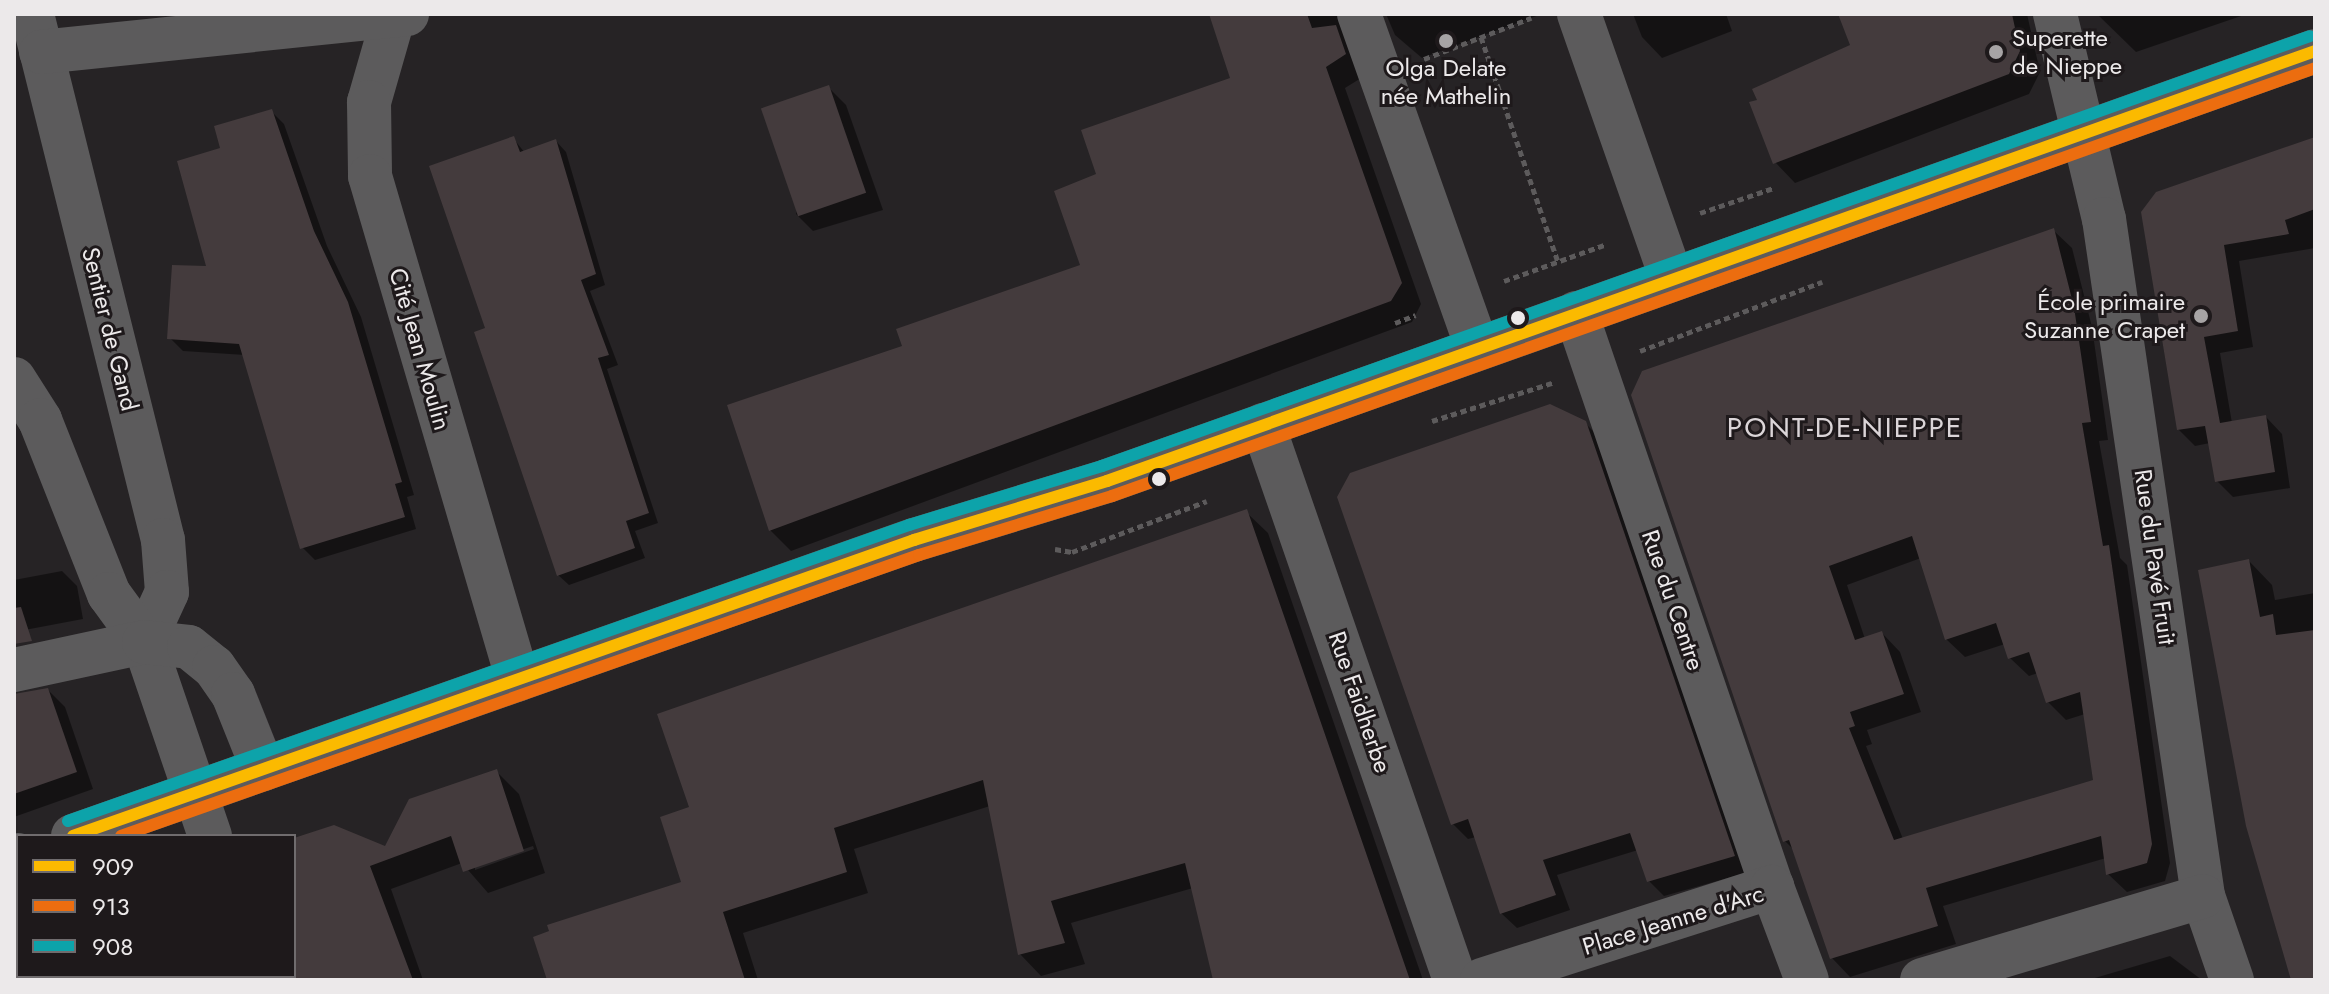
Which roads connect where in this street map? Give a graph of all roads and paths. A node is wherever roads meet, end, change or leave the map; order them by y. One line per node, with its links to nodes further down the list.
1 (1359, 14): 9 (street)
2 (1543, 14): 7 (path)
3 (1579, 14): 13 (street)
4 (2055, 14): 10 (street, Rue du Pavé Fruit)
5 (400, 15): 6 (street, Cité Jean Moulin); 21 (street, Cité Jean Moulin)
6 (37, 33): 19 (street, Sentier de Gand)
7 (1481, 37): 9 (path); 12 (path)
8 (2315, 51): 10 (main road)
9 (1381, 76): 16 (street)
10 (2081, 133): 13 (main road); 27 (street, Rue du Pavé Fruit)
11 (1622, 239): 12 (path)
12 (1558, 262): 14 (path)
13 (1672, 279): 15 (main road)
14 (1499, 283)
15 (1576, 313): 16 (main road); 26 (street, Rue du Centre)
16 (1477, 348): 18 (main road)
17 (14, 379): 19 (street)
18 (1263, 425): 21 (main road); 28 (street, Rue Faidherbe)
19 (144, 642): 20 (street); 22 (street); 23 (street)
20 (14, 670)
21 (518, 680): 22 (main road)
22 (263, 769): 23 (main road)
23 (195, 793): 24 (main road); 25 (street)
24 (79, 834)
25 (209, 834)
26 (1772, 887): 29 (street, Place Jeanne d'Arc); 30 (street, Place Jeanne d'Arc)
27 (2203, 896): 31 (street); 32 (street, Rue du Pavé Fruit)
28 (1455, 980)
29 (1482, 980)
30 (1807, 980)
31 (1922, 980)
32 (2232, 980)

